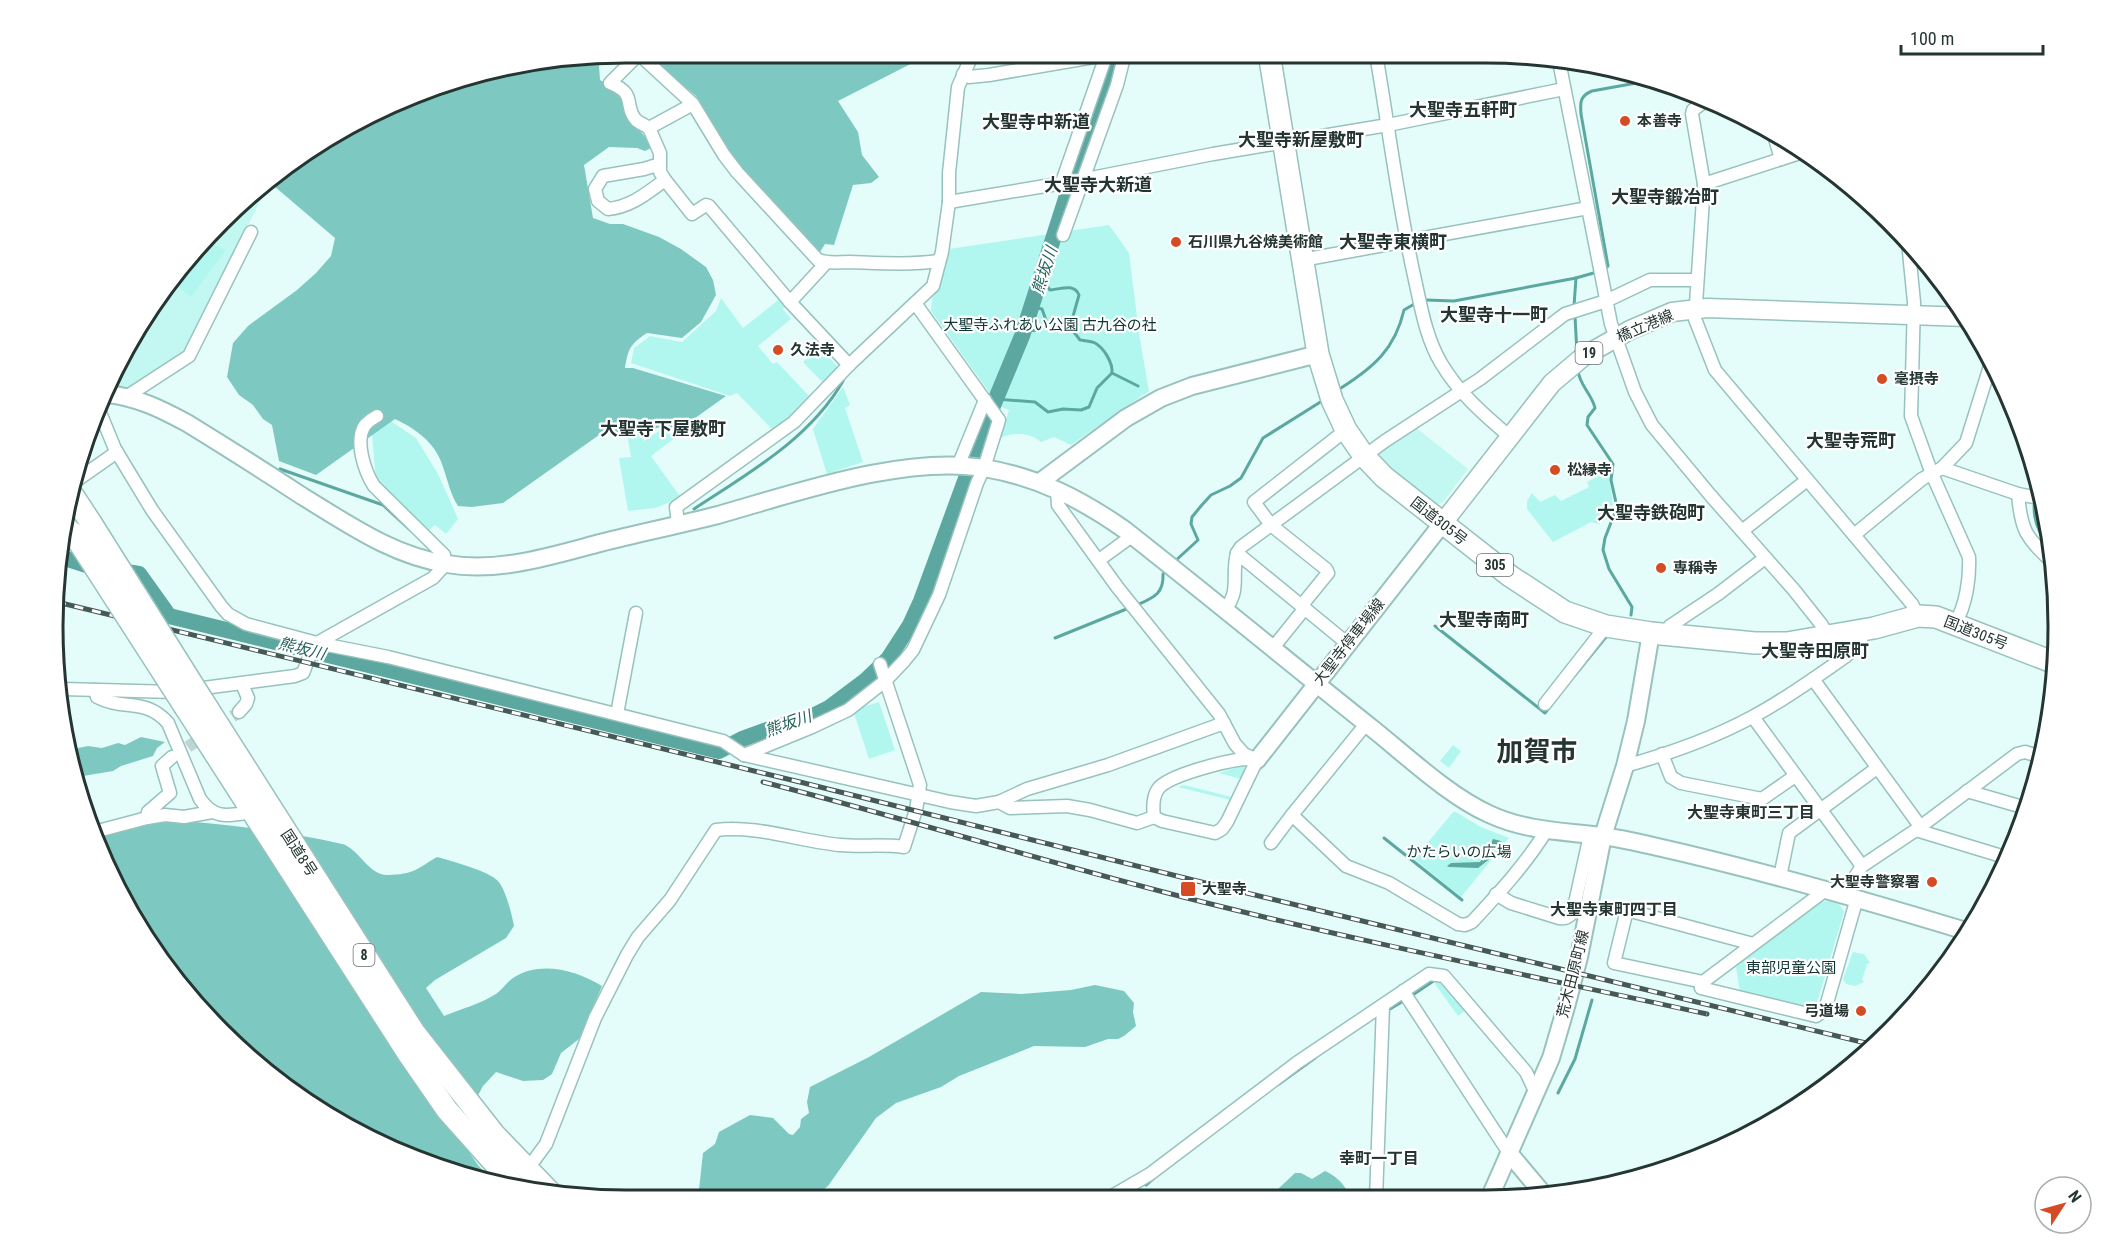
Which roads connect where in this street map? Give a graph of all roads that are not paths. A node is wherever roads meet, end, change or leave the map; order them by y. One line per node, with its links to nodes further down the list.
1 (630, 63): 15 (street)
2 (649, 63): 12 (street)
3 (969, 63): 10 (street)
4 (1058, 63): 10 (street)
5 (1107, 63): 23 (street)
6 (1122, 63): 22 (street)
7 (1271, 63): 16 (highway, 国道305号 / 305)
8 (1378, 63): 14 (street)
9 (1560, 68): 11 (street)
10 (963, 74): 25 (street)
11 (1564, 89): 14 (street); 26 (street)
12 (693, 104): 15 (street); 33 (street)
13 (1699, 106): 24 (street)
14 (1388, 124): 16 (street); 29 (street)
15 (649, 128): 20 (street)
16 (1284, 143): 22 (street); 31 (highway, 国道305号 / 305)
17 (1777, 145): 19 (street)
18 (1793, 155): 19 (street)
19 (1781, 159): 24 (street)
20 (660, 164): 21 (street); 21 (street)
21 (665, 180): 36 (street)
22 (1082, 180): 23 (street); 28 (street)
23 (1064, 182): 25 (street)
24 (1704, 184): 34 (street)
25 (949, 202): 32 (street)
26 (1588, 207): 29 (street); 35 (street)
27 (250, 232): 47 (street)
28 (1063, 235)
29 (1407, 242): 31 (street); 45 (street)
30 (1909, 256): 39 (street)
31 (1302, 260): 42 (highway, 国道305号 / 305)
32 (939, 261): 33 (street); 37 (street)
33 (826, 263): 36 (street)
34 (1696, 280): 35 (street); 38 (street)
35 (1606, 301): 41 (street); 45 (street)
36 (790, 302): 43 (street)
37 (915, 303): 43 (street); 48 (street)
38 (1695, 308): 39 (main road, 橋立港線 / 19); 41 (main road, 橋立港線 / 19); 59 (street)
39 (1913, 316): 40 (main road, 橋立港線 / 19); 57 (street)
40 (1955, 316)
41 (1616, 337): 52 (main road, 橋立港線 / 19); 69 (street)
42 (1318, 354): 51 (highway, 国道305号 / 305); 60 (street)
43 (849, 365): 65 (street)
44 (1988, 373): 57 (street)
45 (1461, 392): 52 (street); 54 (street)
46 (113, 395): 47 (street)
47 (126, 397): 76 (street)
48 (986, 402): 55 (street); 56 (street)
49 (377, 416): 76 (street)
50 (103, 419): 53 (street)
51 (1346, 430): 54 (highway, 国道305号 / 305); 67 (street)
52 (1509, 436): 66 (main road, 橋立港線 / 19)
53 (117, 452): 58 (street); 87 (street)
54 (1364, 456): 66 (highway, 国道305号 / 305); 67 (street)
55 (960, 466): 56 (street); 65 (street)
56 (984, 468): 60 (street); 92 (street)
57 (1937, 471): 62 (street); 70 (street); 81 (street)
58 (84, 475)
59 (1807, 480): 69 (street); 70 (street)
60 (1040, 482): 61 (street)
61 (1057, 489): 71 (street); 75 (street)
62 (2020, 495): 63 (street); 73 (street)
63 (2033, 497)
64 (75, 511): 68 (highway, 国道8号 / 8)
65 (678, 523): 76 (street)
66 (1442, 524): 82 (highway, 国道305号 / 305); 86 (street, 大聖寺停車場線)
67 (1271, 525): 72 (street); 77 (street)
68 (77, 528): 97 (highway, 国道8号 / 8, bridge)
69 (1742, 531): 74 (street)
70 (1854, 535): 80 (street)
71 (1132, 536): 75 (street); 78 (street)
72 (1237, 553): 77 (street); 78 (street)
73 (2043, 554)
74 (1765, 558): 84 (street); 85 (street)
75 (1099, 560): 102 (street)
76 (446, 564): 87 (street)
77 (1304, 607): 86 (street); 88 (street)
78 (1225, 610): 88 (street)
79 (636, 613): 100 (street)
80 (1918, 616): 81 (highway, 国道305号 / 305); 83 (highway, 国道305号 / 305)
81 (1955, 624): 89 (highway, 国道305号 / 305)
82 (1606, 626): 84 (highway, 国道305号 / 305); 98 (street)
83 (1866, 628): 85 (highway, 国道305号 / 305); 91 (street)
84 (1659, 634): 85 (highway, 国道305号 / 305); 109 (street, 荒木田原町線)
85 (1829, 637)
86 (1348, 644): 94 (street, 大聖寺停車場線)
87 (314, 648): 93 (street); 100 (street)
88 (1272, 649): 94 (street)
89 (2047, 660)
90 (880, 664): 92 (street)
91 (1813, 679): 101 (street); 110 (street)
92 (885, 681): 104 (street); 113 (street)
93 (242, 684): 96 (street); 99 (street)
94 (1316, 685): 103 (street); 108 (street, 大聖寺停車場線)
95 (67, 688): 96 (street)
96 (95, 690): 117 (street)
97 (194, 704): 118 (highway, 国道8号 / 8); 141 (highway, 国道8号 / 8)
98 (1545, 704)
99 (239, 712)
100 (617, 714): 104 (street)
101 (1753, 717): 105 (street); 111 (street)
102 (1224, 723): 108 (street); 114 (street)
103 (1366, 724): 119 (street); 124 (street)
104 (741, 753): 113 (street)
105 (1662, 754): 109 (street); 111 (street)
106 (2033, 755): 112 (street)
107 (172, 758): 121 (street)
108 (1257, 760): 120 (street); 120 (street)
109 (1625, 766): 125 (street, 荒木田原町線)
110 (1877, 768): 116 (street); 122 (street)
111 (1795, 776): 116 (street)
112 (1967, 791): 115 (street); 122 (street)
113 (918, 794): 114 (street); 142 (street)
114 (999, 802): 120 (street)
115 (2019, 806)
116 (1821, 809): 128 (street); 129 (street)
117 (212, 812): 118 (street); 121 (street)
118 (252, 812): 140 (highway, 国道8号 / 8)
119 (1293, 815): 126 (street); 131 (street)
120 (1155, 817)
121 (147, 818): 123 (street)
122 (1918, 828): 127 (street); 128 (street)
123 (101, 830)
124 (1545, 831): 125 (street); 131 (street)
125 (1596, 835): 129 (street); 131 (street); 138 (street, 荒木田原町線)
126 (1270, 843)
127 (1999, 855)
128 (1862, 866): 132 (street)
129 (1780, 877): 130 (street)
130 (1827, 889): 132 (street); 134 (street)
131 (1496, 894)
132 (1850, 896): 133 (street); 135 (street)
133 (1960, 929)
134 (1753, 944): 135 (street); 135 (street)
135 (1703, 982)
136 (1403, 991): 137 (street); 138 (street); 139 (street)
137 (1383, 1005): 144 (street); 145 (street)
138 (1535, 1091): 139 (street, 荒木田原町線)
139 (1509, 1153): 143 (street); 146 (street, 荒木田原町線)
140 (513, 1178)
141 (514, 1178)
142 (516, 1179)
143 (1538, 1187)
144 (1122, 1190)
145 (1376, 1190)
146 (1493, 1190)

